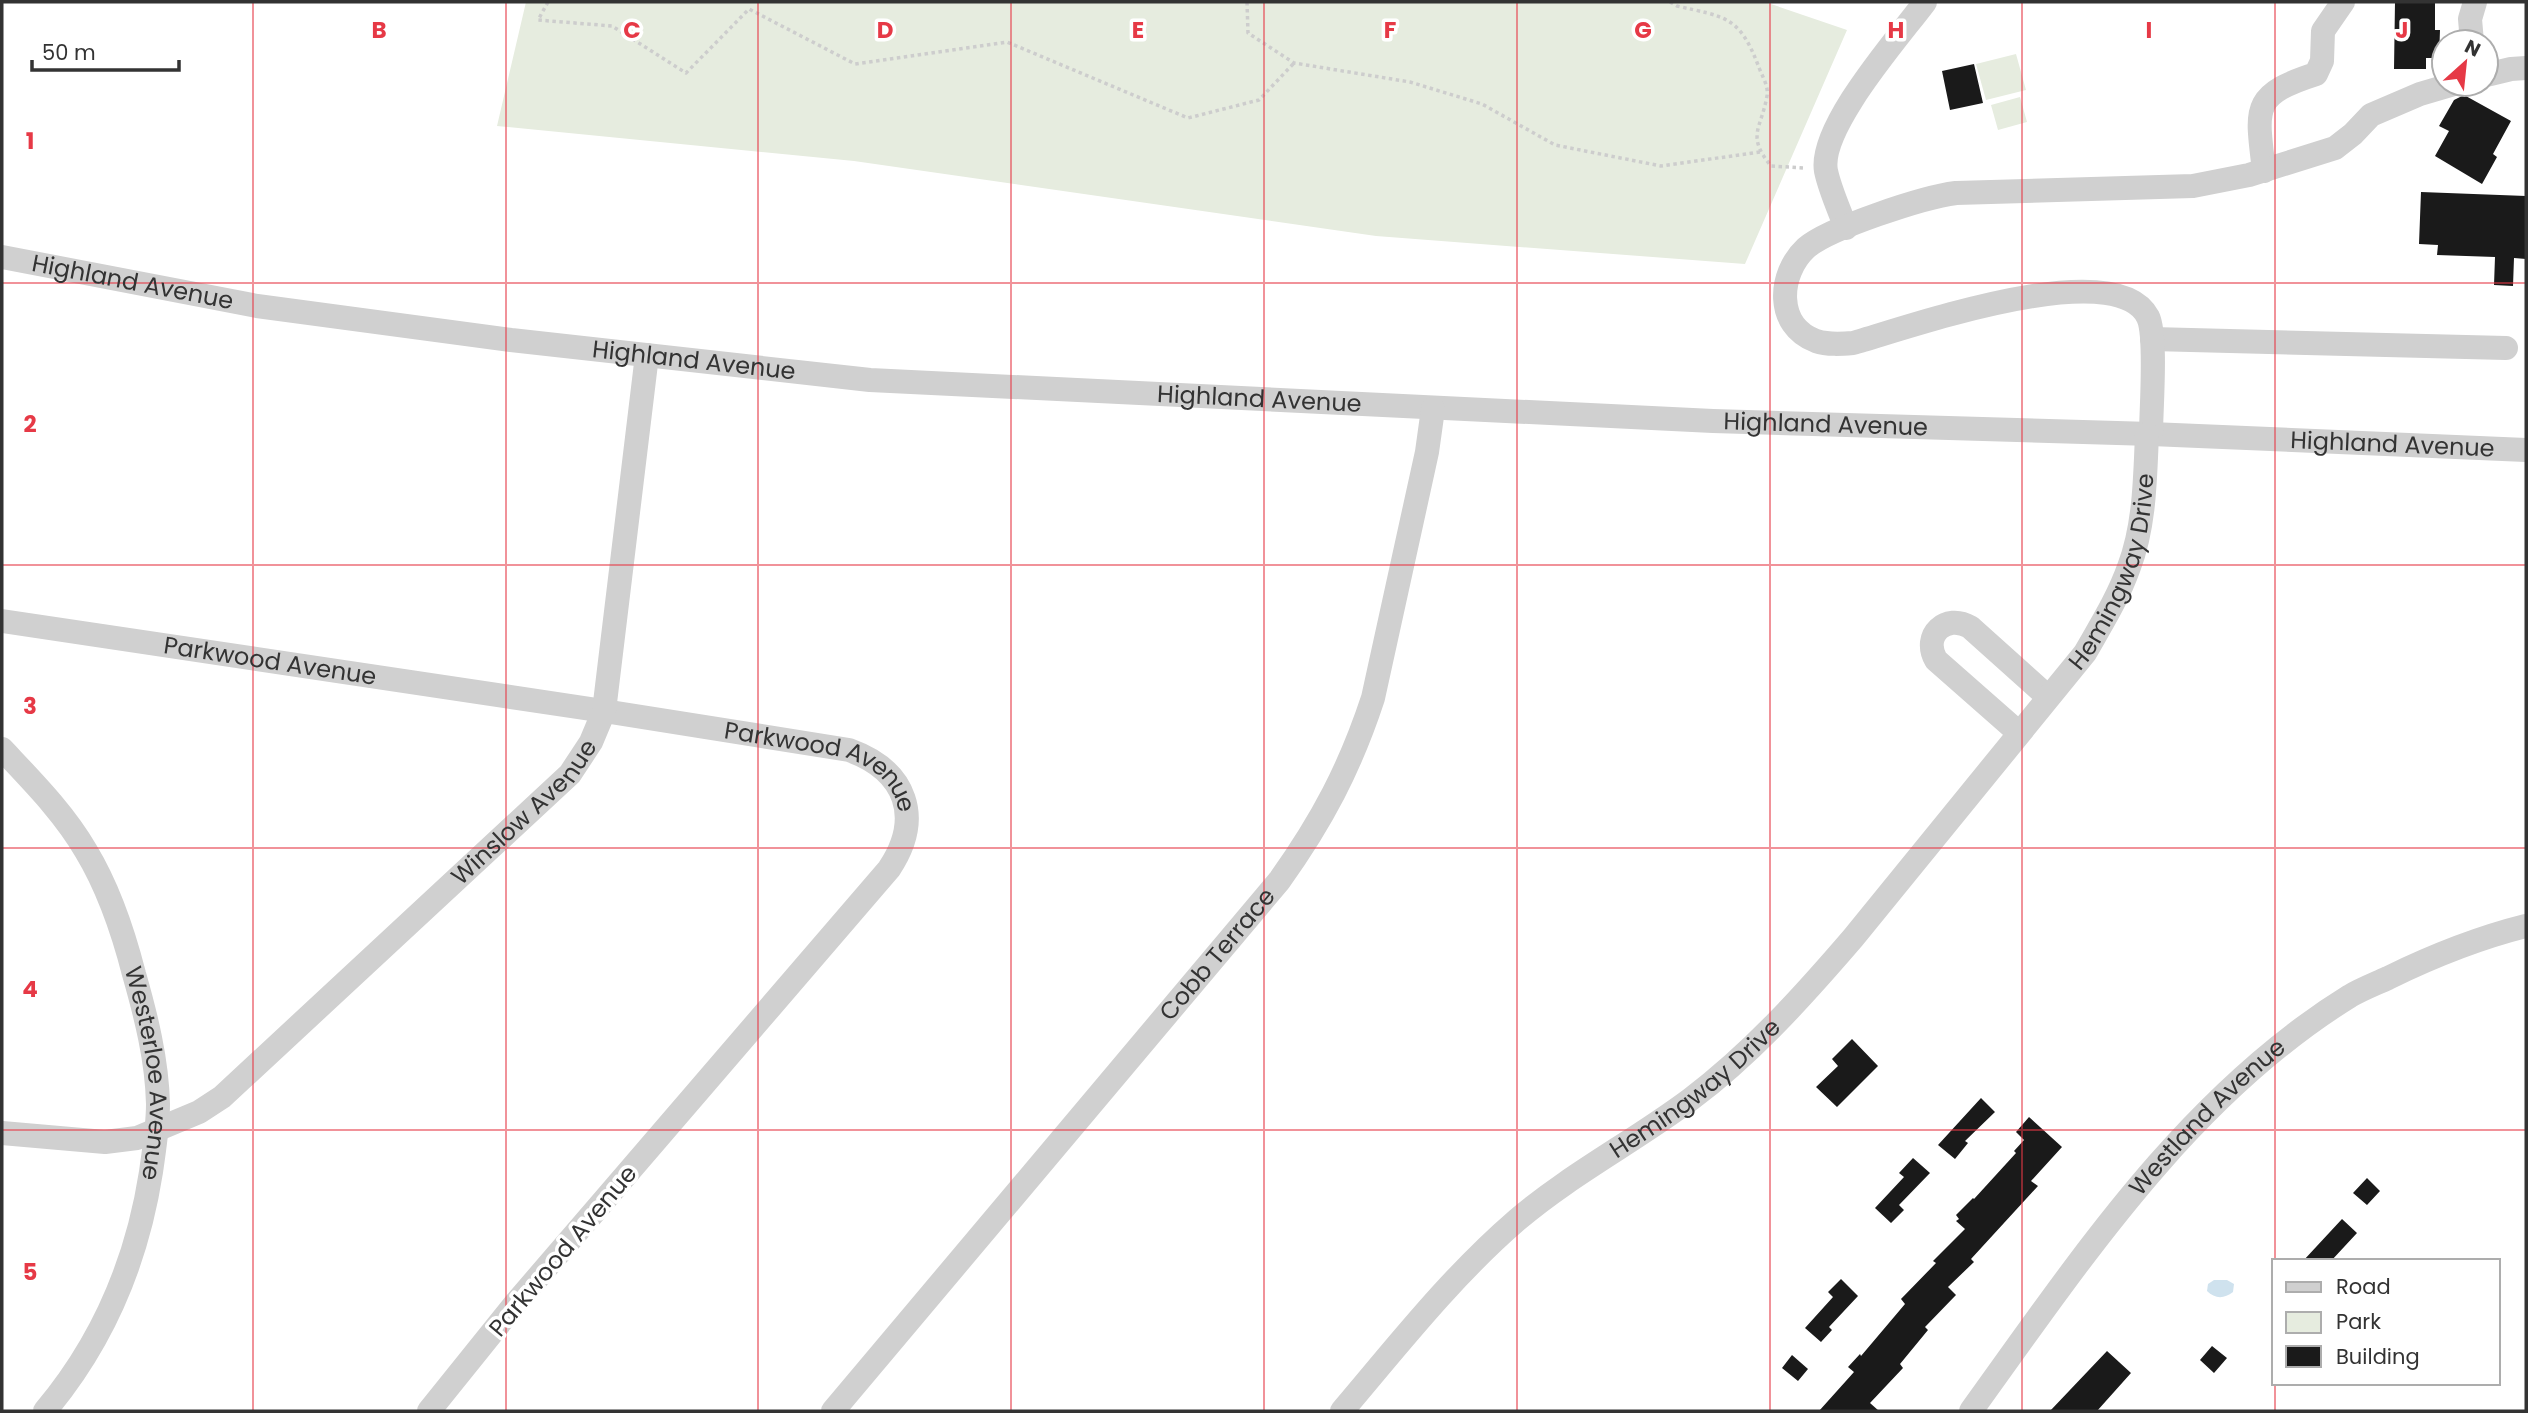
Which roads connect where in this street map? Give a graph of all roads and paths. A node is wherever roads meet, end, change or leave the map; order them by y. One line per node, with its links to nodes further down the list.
1 (548, 2): 8 (path)
2 (1247, 2): 8 (path)
3 (1670, 2): 12 (path)
4 (1925, 2): 13 (street)
5 (2343, 2): 14 (street)
6 (2475, 2): 7 (street)
7 (2471, 28)
8 (1294, 63): 12 (path)
9 (2526, 68): 10 (street)
10 (2500, 72)
11 (2430, 91): 14 (street)
12 (1760, 152): 13 (path)
13 (1826, 170): 15 (street)
14 (2264, 171): 15 (street)
15 (1846, 228): 17 (street)
16 (2, 257): 19 (street, Highland Avenue)
17 (2152, 339): 18 (street); 21 (street, Hemingway Drive)
18 (2506, 348)
19 (647, 355): 20 (street, Highland Avenue); 25 (street, Winslow Avenue)
20 (1433, 409): 21 (street, Highland Avenue); 33 (street, Cobb Terrace)
21 (2149, 434): 22 (street, Highland Avenue); 24 (street, Hemingway Drive)
22 (2526, 450)
23 (2, 621): 25 (street, Parkwood Avenue)
24 (2049, 697): 26 (street, Hemingway Drive); 26 (street, Hemingway Drive)
25 (604, 711): 29 (street, Winslow Avenue); 32 (street, Parkwood Avenue)
26 (2020, 733): 34 (street, Hemingway Drive)
27 (2, 749): 29 (street, Westerloe Avenue)
28 (2526, 926): 35 (street, Westland Avenue)
29 (157, 1130): 30 (street, Winslow Avenue); 31 (street, Westerloe Avenue)
30 (2, 1133)
31 (45, 1411)
32 (429, 1411)
33 (833, 1411)
34 (1342, 1411)
35 (1971, 1411)

